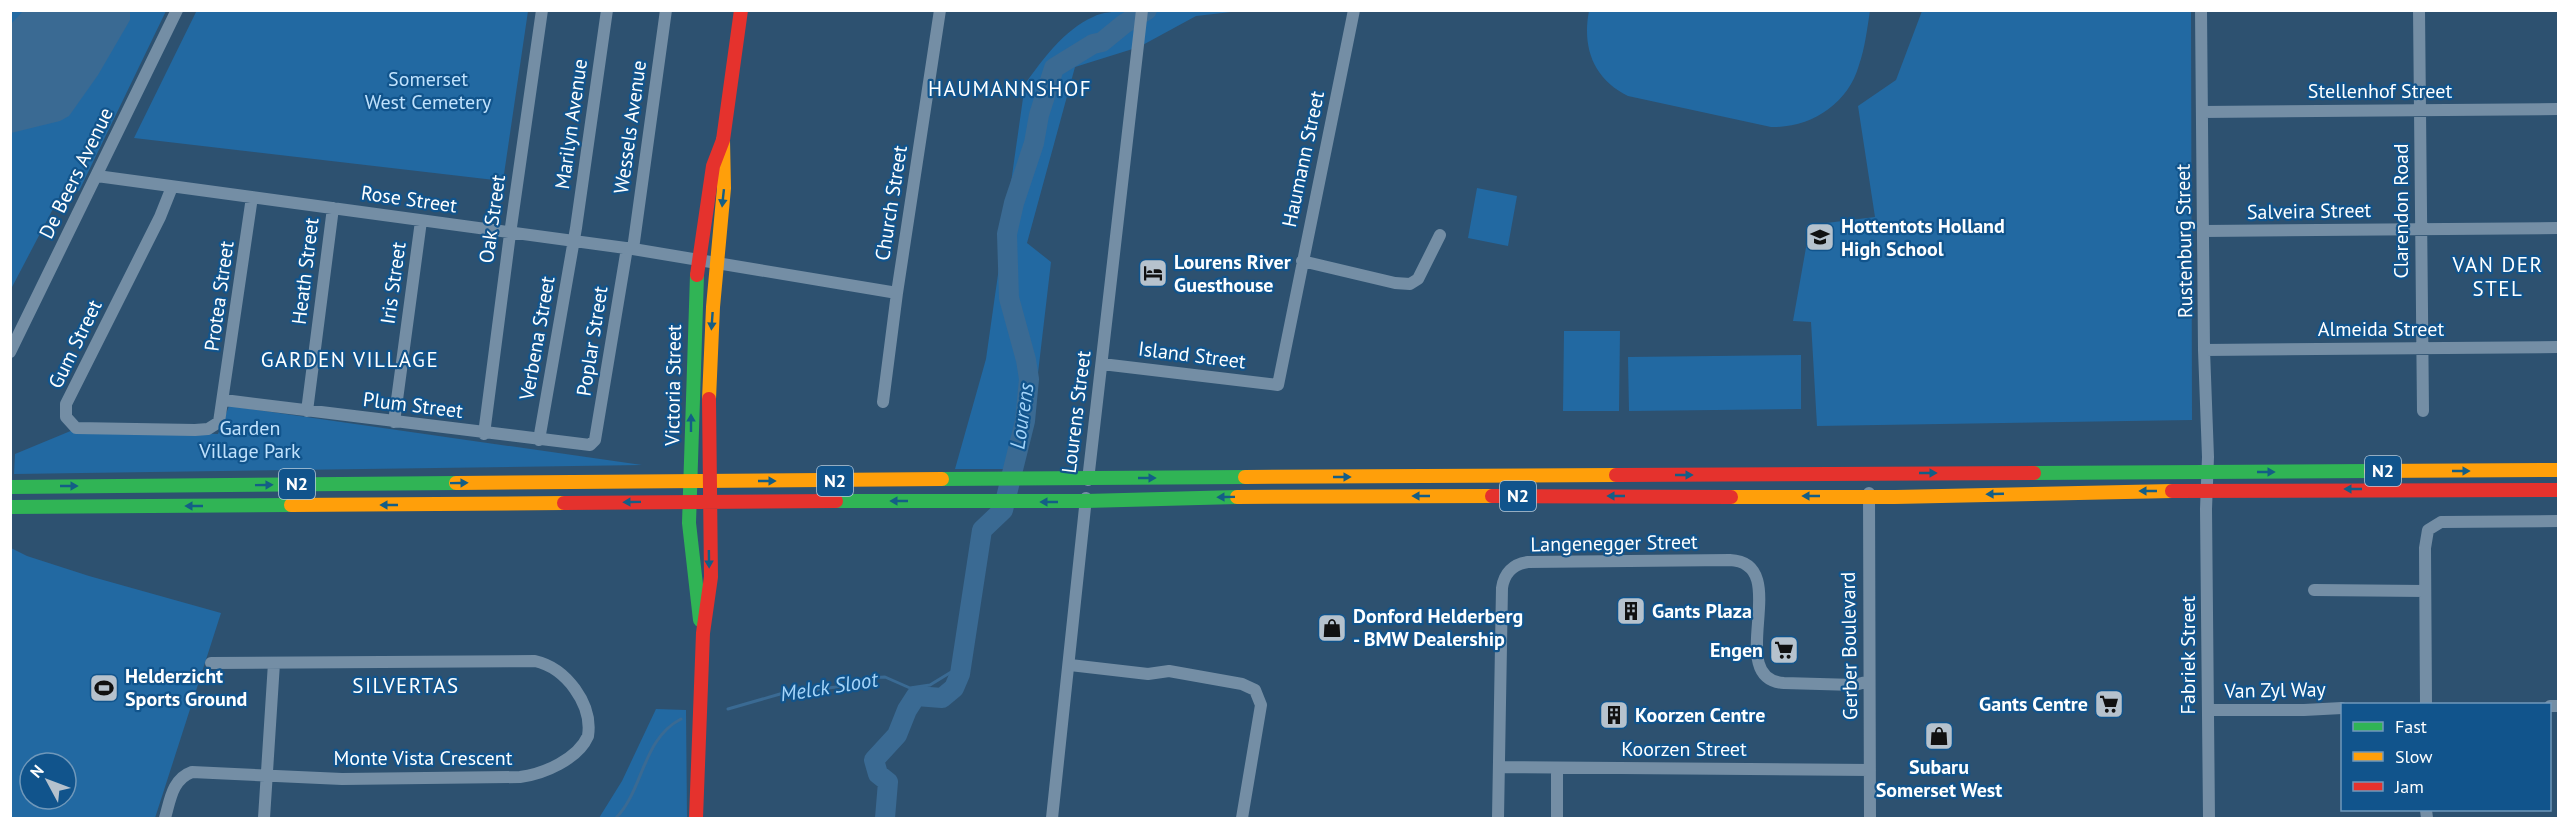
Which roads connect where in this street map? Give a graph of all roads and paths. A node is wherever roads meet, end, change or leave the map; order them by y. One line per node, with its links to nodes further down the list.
1 (177, 10): 15 (street, De Beers Avenue)
2 (542, 10): 23 (street, Oak Street)
3 (607, 10): 25 (street, Marilyn Avenue)
4 (666, 10): 26 (street, Wessels Avenue)
5 (741, 10): 14 (main road, Victoria Street)
6 (940, 10): 30 (street, Church Street)
7 (1142, 10): 35 (street, Lourens Street)
8 (1354, 10): 28 (street, Haumann Street)
9 (2201, 10): 13 (street, Rustenburg Street)
10 (2419, 10): 12 (street, Clarendon Road)
11 (2559, 109): 12 (street, Stellenhof Street)
12 (2420, 110): 13 (street, Stellenhof Street); 21 (street, Clarendon Road)
13 (2202, 112): 22 (street, Rustenburg Street)
14 (723, 140): 27 (main road, Victoria Street); 29 (main road, Victoria Street, one-way to 29)
15 (97, 176): 16 (street, Rose Street); 34 (street, De Beers Avenue)
16 (172, 187): 17 (street, Rose Street); 37 (street, Gum Street)
17 (252, 197): 18 (street, Rose Street); 37 (street, Protea Street)
18 (333, 208): 19 (street, Rose Street); 39 (street, Heath Street)
19 (421, 221): 23 (street, Rose Street); 41 (street, Iris Street)
20 (2559, 228): 21 (street, Salveira Street)
21 (2421, 229): 22 (street, Salveira Street); 32 (street, Clarendon Road)
22 (2204, 231): 33 (street, Rustenburg Street)
23 (510, 234): 25 (street, Rose Street); 42 (street, Oak Street)
24 (1440, 235): 28 (street)
25 (574, 242): 26 (street, Rose Street); 43 (street, Verbena Street)
26 (630, 249): 27 (street, Rose Street); 44 (street, Poplar Street)
27 (698, 260): 29 (street, Rose Street); 49 (main road, Victoria Street, one-way to 27)
28 (1302, 261): 36 (street, Haumann Street)
29 (716, 263): 30 (street, Rose Street); 50 (main road, Victoria Street, one-way to 50)
30 (897, 293): 38 (street, Church Street)
31 (2559, 347): 32 (street, Almeida Street)
32 (2422, 348): 33 (street, Almeida Street); 40 (street, Clarendon Road)
33 (2204, 350): 46 (street, Rustenburg Street)
34 (10, 352)
35 (1102, 364): 36 (street, Island Street); 48 (street, Lourens Street)
36 (1278, 385)
37 (224, 400): 39 (street, Plum Street)
38 (884, 402)
39 (307, 411): 41 (street, Plum Street)
40 (2423, 411)
41 (394, 422): 42 (street, Plum Street)
42 (484, 434): 43 (street, Plum Street)
43 (539, 440): 44 (street, Plum Street)
44 (595, 440)
45 (2559, 470): 46 (main road, N2, one-way to 45)
46 (2208, 472): 47 (main road, N2, one-way to 46); 53 (street, Fabriek Street)
47 (1869, 474): 48 (main road, N2, one-way to 47); 54 (street, Gerber Boulevard)
48 (1088, 478): 50 (main road, N2, one-way to 48); 57 (street, Lourens Street)
49 (690, 481): 50 (main road, N2); 51 (main road, N2, one-way to 49); 55 (main road, Victoria Street)
50 (708, 481): 56 (main road, Victoria Street)
51 (10, 487)
52 (2559, 490): 53 (main road, N2, one-way to 53)
53 (2207, 492): 54 (main road, N2, one-way to 54); 69 (street, Fabriek Street)
54 (1869, 496): 57 (main road, N2, one-way to 57); 66 (street, Gerber Boulevard)
55 (689, 501): 56 (main road, N2); 58 (main road, N2, one-way to 58); 62 (main road, Victoria Street)
56 (709, 501): 57 (main road, N2, one-way to 56); 62 (main road, Victoria Street, one-way to 62)
57 (1086, 501): 65 (street, Lourens Street)
58 (10, 507)
59 (2559, 521): 61 (street)
60 (2314, 590): 61 (street)
61 (2425, 591): 67 (street)
62 (703, 633): 76 (main road, Victoria Street)
63 (212, 663): 64 (street, Monte Vista Crescent)
64 (274, 663): 73 (street); 73 (street, Monte Vista Crescent)
65 (1070, 665): 77 (street, Lourens Street); 78 (street)
66 (1869, 681): 70 (street, Langenegger Street); 72 (street, Gerber Boulevard)
67 (2426, 703)
68 (2341, 708): 69 (street, Van Zyl Way)
69 (2208, 710): 82 (street, Fabriek Street)
70 (1499, 767): 71 (street, Koorzen Street); 79 (street, Langenegger Street)
71 (1557, 768): 72 (street, Koorzen Street); 80 (street)
72 (1870, 770): 81 (street, Gerber Boulevard)
73 (267, 777): 74 (street, Monte Vista Crescent); 75 (street)
74 (165, 819)
75 (264, 819)
76 (696, 819)
77 (1052, 819)
78 (1242, 819)
79 (1498, 819)
80 (1557, 819)
81 (1870, 819)
82 (2209, 819)

